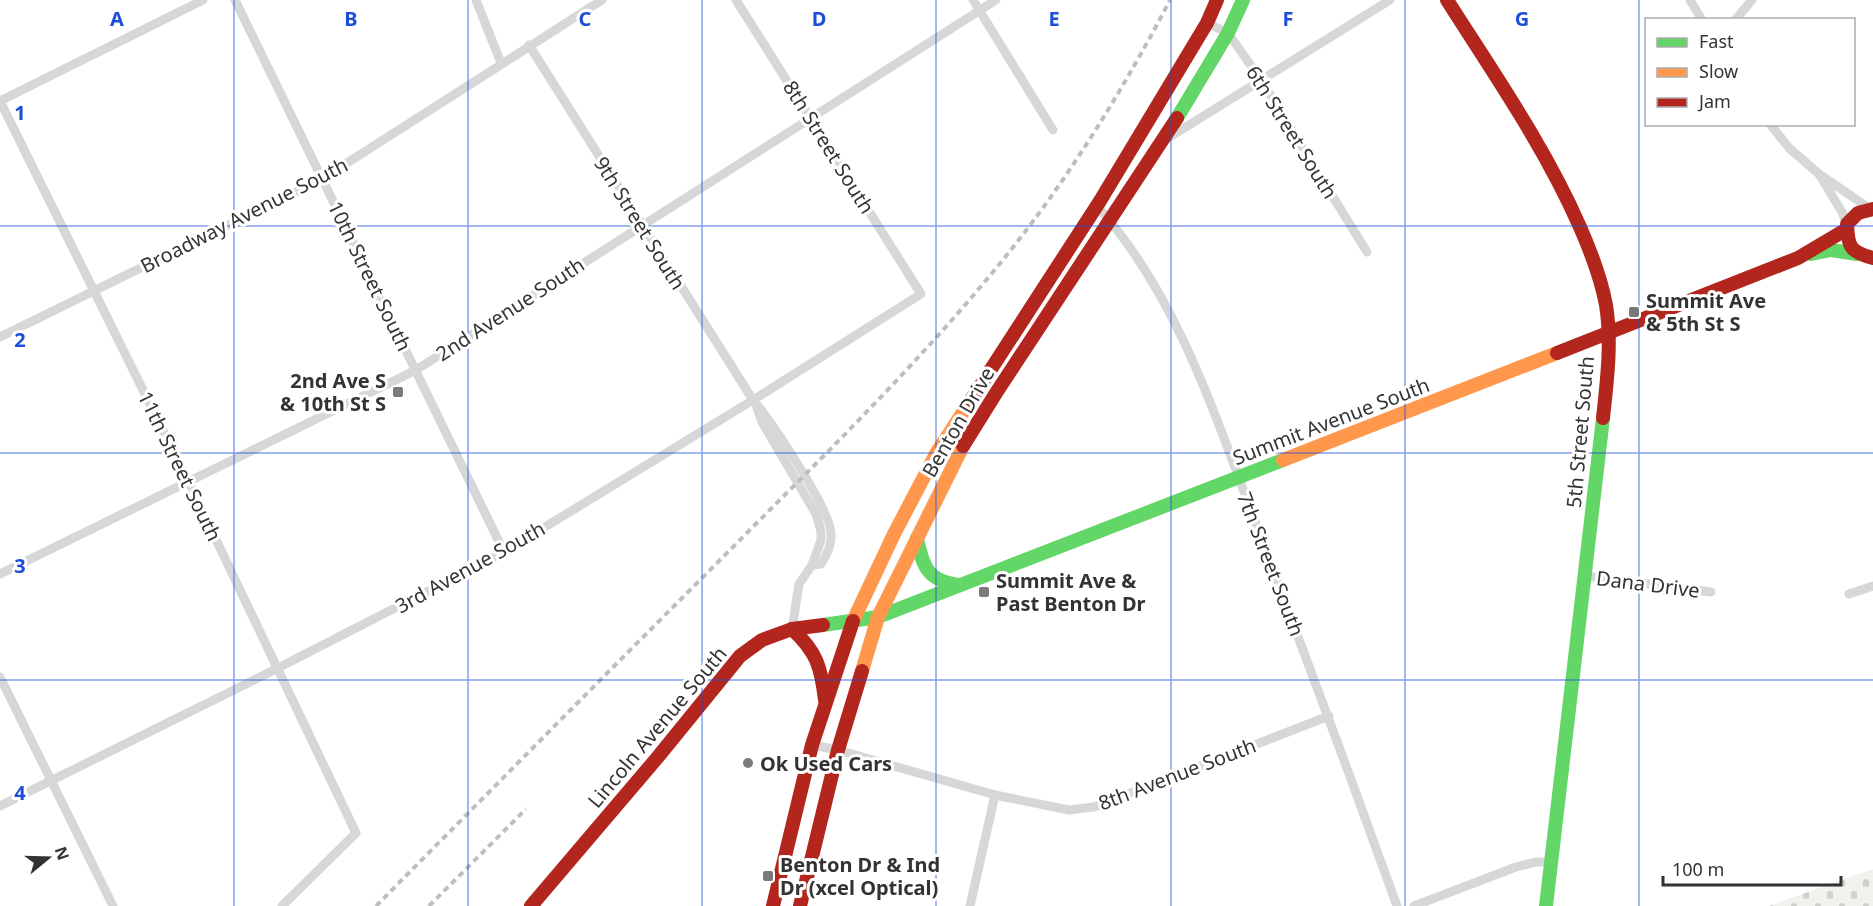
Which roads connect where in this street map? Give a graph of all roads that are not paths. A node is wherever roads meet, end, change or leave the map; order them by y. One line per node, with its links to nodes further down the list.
1 (203, 0): 22 (street)
2 (235, 0): 28 (street, 10th Street South)
3 (476, 0): 20 (street)
4 (602, 0): 19 (street, Broadway Avenue South)
5 (736, 0): 23 (street, 8th Street South)
6 (973, 0): 14 (street)
7 (996, 0): 14 (street, 2nd Avenue South)
8 (1217, 0): 17 (street, Benton Drive)
9 (1243, 0): 18 (street, Benton Drive)
10 (1390, 0): 21 (street)
11 (1447, 0): 40 (street, 5th Street South)
12 (1690, 0): 15 (street)
13 (1752, 0): 16 (street)
14 (980, 11): 23 (street, 2nd Avenue South); 25 (street)
15 (1701, 18)
16 (1737, 18)
17 (1207, 23): 18 (street, 6th Street South); 29 (street, Benton Drive)
18 (1228, 33): 21 (street, 6th Street South); 26 (street, Benton Drive)
19 (529, 45): 20 (street, Broadway Avenue South); 32 (street, 9th Street South)
20 (501, 63): 28 (street, Broadway Avenue South)
21 (1261, 80): 26 (street); 34 (street, 6th Street South)
22 (0, 101): 38 (street, 11th Street South)
23 (811, 118): 32 (street, 2nd Avenue South); 39 (street, 8th Street South)
24 (1772, 126): 27 (street)
25 (1053, 130)
26 (1162, 142): 31 (street, Benton Drive)
27 (1819, 174): 30 (street); 33 (street)
28 (322, 179): 38 (street, Broadway Avenue South); 42 (street, 10th Street South)
29 (1096, 206): 31 (street, 7th Street South); 55 (street, Benton Drive)
30 (1871, 209): 33 (street, Summit Avenue South)
31 (1110, 221): 44 (street, 7th Street South); 46 (street, Benton Drive)
32 (641, 225): 42 (street, 2nd Avenue South); 43 (street, 9th Street South)
33 (1847, 226): 35 (street); 36 (street, Summit Avenue South)
34 (1367, 252)
35 (1857, 254): 36 (street, Summit Avenue South); 37 (street, Summit Avenue South)
36 (1798, 258): 40 (street, Summit Avenue South)
37 (1873, 258)
38 (94, 291): 41 (street, Broadway Avenue South); 45 (street, 11th Street South)
39 (921, 294): 43 (street, 3rd Avenue South)
40 (1609, 333): 44 (street, Summit Avenue South); 49 (street, 5th Street South)
41 (0, 337)
42 (416, 370): 45 (street, 2nd Avenue South); 47 (street, 10th Street South)
43 (753, 400): 47 (street, 3rd Avenue South); 56 (street, 9th Street South)
44 (1239, 478): 50 (street, Summit Avenue South); 60 (street, 7th Street South)
45 (188, 481): 48 (street, 2nd Avenue South); 57 (street, 11th Street South)
46 (917, 538): 50 (street); 54 (street, Benton Drive)
47 (504, 552): 57 (street, 3rd Avenue South)
48 (0, 574)
49 (1586, 576): 52 (street, Dana Drive); 66 (street, 5th Street South)
50 (962, 585): 54 (street, Summit Avenue South)
51 (1873, 586): 53 (street)
52 (1711, 592)
53 (1849, 594)
54 (878, 617): 55 (street, Lincoln Avenue South); 62 (street, Benton Drive)
55 (853, 622): 56 (street, Lincoln Avenue South); 59 (street, Benton Drive)
56 (792, 629): 59 (street); 69 (street, Lincoln Avenue South)
57 (278, 668): 63 (street, 3rd Avenue South); 68 (street, 11th Street South)
58 (0, 677): 63 (street)
59 (825, 706): 61 (street, Benton Drive)
60 (1329, 716): 64 (street, 8th Avenue South); 73 (street, 7th Street South)
61 (812, 745): 62 (street, 8th Avenue South); 70 (street, Benton Drive)
62 (838, 750): 64 (street, 8th Avenue South); 71 (street, Benton Drive)
63 (50, 780): 65 (street, 3rd Avenue South); 67 (street)
64 (995, 795): 72 (street)
65 (0, 806)
66 (1552, 862): 74 (street); 75 (street, 5th Street South)
67 (112, 906)
68 (282, 906)
69 (531, 906)
70 (773, 906)
71 (800, 906)
72 (970, 906)
73 (1397, 906)
74 (1414, 906)
75 (1546, 906)

